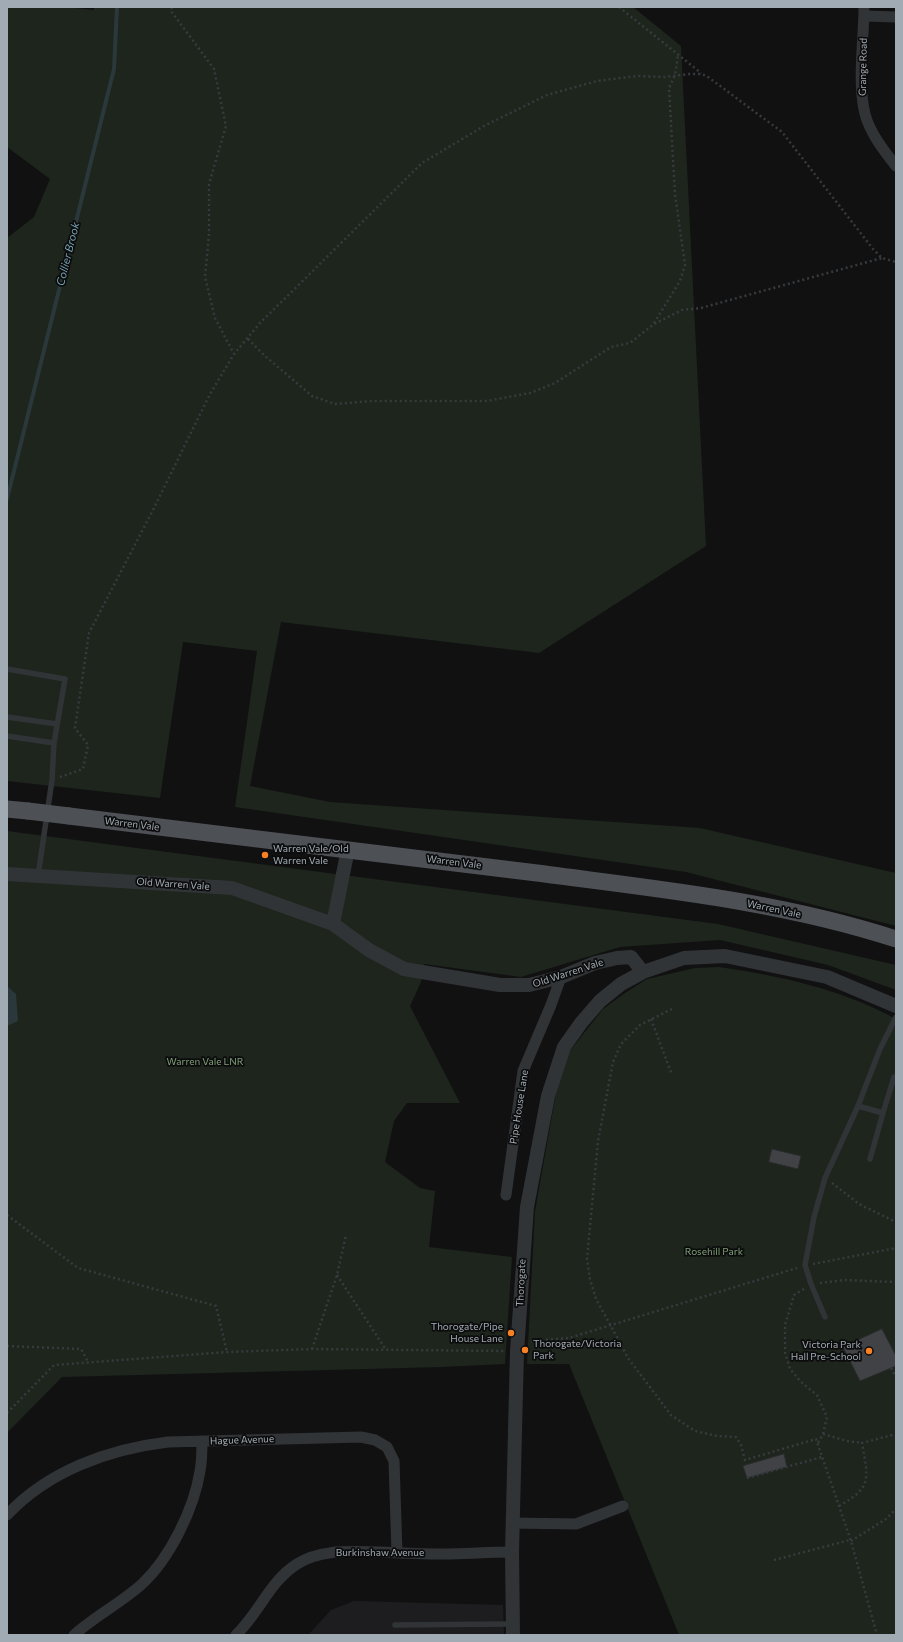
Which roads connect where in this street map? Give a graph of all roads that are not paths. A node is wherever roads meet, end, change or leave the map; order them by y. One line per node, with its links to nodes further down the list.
1 (864, 12): 2 (street); 3 (street, Grange Road)
2 (896, 17)
3 (896, 166)
4 (7, 670): 6 (lane)
5 (7, 716): 6 (lane)
6 (57, 724): 8 (lane)
7 (7, 736): 8 (lane)
8 (54, 743): 12 (lane)
9 (7, 809): 10 (main road, Warren Vale, bridge)
10 (348, 849): 13 (street); 14 (main road, Warren Vale)
11 (7, 874): 12 (street, Old Warren Vale)
12 (38, 876): 13 (street, Old Warren Vale)
13 (333, 924): 16 (street, Old Warren Vale)
14 (896, 939)
15 (643, 972): 16 (street, Old Warren Vale); 17 (street); 28 (street, Thorogate)
16 (561, 977): 23 (street, Pipe House Lane)
17 (896, 1006)
18 (896, 1017): 20 (lane)
19 (894, 1077): 21 (lane)
20 (858, 1106): 21 (lane); 24 (lane)
21 (883, 1113): 22 (lane)
22 (870, 1159)
23 (506, 1194)
24 (825, 1316)
25 (202, 1441): 27 (street, Hague Avenue); 30 (street, Hague Avenue); 33 (street)
26 (622, 1506): 28 (street)
27 (7, 1515)
28 (513, 1523): 29 (street, Thorogate)
29 (512, 1552): 30 (street, Burkinshaw Avenue); 32 (street, Thorogate)
30 (397, 1553): 34 (street, Burkinshaw Avenue)
31 (395, 1625): 32 (lane)
32 (513, 1630)
33 (74, 1635)
34 (236, 1635)

